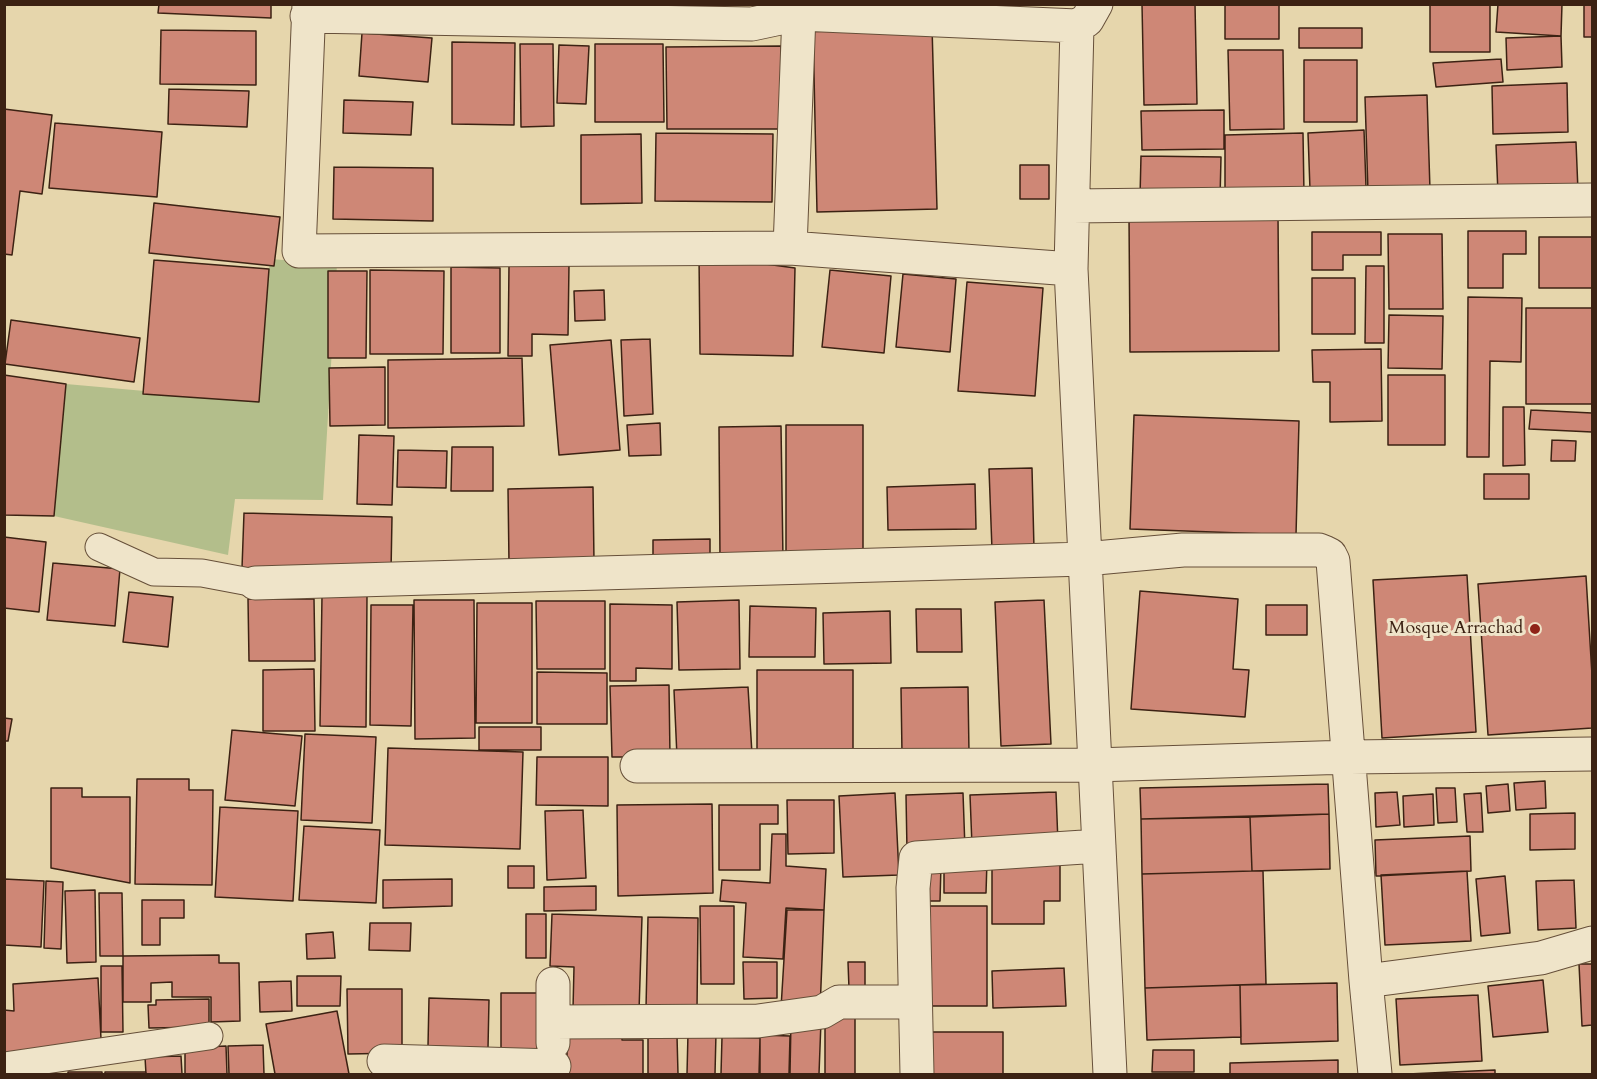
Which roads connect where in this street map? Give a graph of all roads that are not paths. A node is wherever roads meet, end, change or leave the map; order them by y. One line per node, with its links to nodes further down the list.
1 (308, 10): 2 (street); 7 (street)
2 (752, 14): 3 (street)
3 (799, 14): 4 (street); 7 (street)
4 (1087, 15): 6 (street)
5 (1593, 200): 6 (street)
6 (1073, 206): 8 (street)
7 (790, 248): 8 (street)
8 (1071, 269): 10 (street)
9 (99, 547): 11 (lane)
10 (1084, 559): 11 (street); 13 (street); 14 (street)
11 (255, 583)
12 (1593, 754): 13 (street)
13 (1350, 757): 14 (street); 18 (street)
14 (1094, 765): 15 (street); 16 (street)
15 (637, 766)
16 (1099, 846): 20 (street); 27 (street)
17 (1593, 943): 18 (street)
18 (1366, 981): 28 (street)
19 (553, 984): 21 (street)
20 (915, 1002): 21 (street); 26 (street)
21 (553, 1022): 25 (street)
22 (208, 1036): 24 (lane)
23 (384, 1061): 25 (street)
24 (4, 1066)
25 (554, 1070)
26 (917, 1074)
27 (1110, 1074)
28 (1375, 1074)

